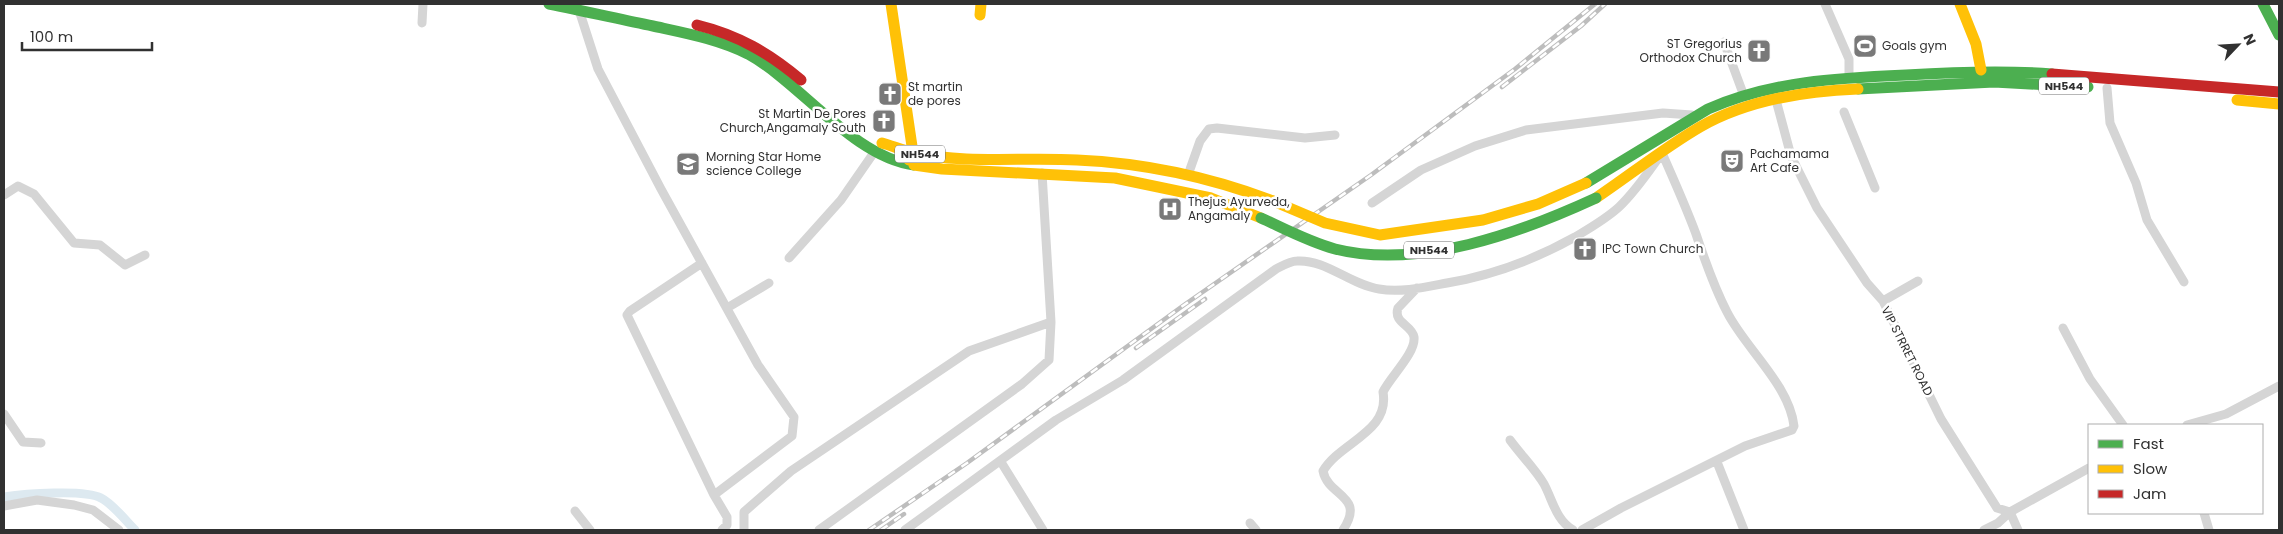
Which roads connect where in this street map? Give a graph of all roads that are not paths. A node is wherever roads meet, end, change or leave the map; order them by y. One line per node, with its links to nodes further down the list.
1 (423, 4): 9 (street)
2 (549, 4): 8 (main road, NH544)
3 (602, 4): 19 (main road)
4 (891, 4): 25 (main road)
5 (1825, 4): 13 (street)
6 (1960, 4): 12 (main road)
7 (2263, 4): 10 (main road)
8 (579, 10): 24 (main road, NH544); 37 (street)
9 (422, 22)
10 (2279, 35)
11 (1724, 42): 16 (street)
12 (1981, 70): 13 (main road, NH544); 15 (main road, NH544)
13 (1849, 83): 14 (main road, NH544); 16 (main road, NH544); 17 (main road, NH544)
14 (2107, 88): 18 (main road, NH544); 40 (street)
15 (2279, 92)
16 (1744, 96): 21 (main road, NH544)
17 (1776, 100): 26 (main road, NH544); 42 (street, VIP STRRET ROAD)
18 (2279, 104)
19 (833, 106)
20 (1844, 112): 31 (street)
21 (1697, 115): 30 (main road, NH544, bridge); 34 (street)
22 (860, 128): 25 (main road, NH544)
23 (1335, 135): 29 (street)
24 (875, 151): 27 (main road, NH544); 36 (street)
25 (913, 153): 27 (main road); 29 (main road, NH544)
26 (1662, 153): 33 (main road, NH544, bridge); 41 (street); 53 (street)
27 (906, 164): 28 (main road, NH544)
28 (1042, 173): 33 (main road, NH544); 44 (street)
29 (1188, 175): 30 (main road, NH544)
30 (1220, 181): 33 (main road)
31 (1875, 188)
32 (4, 195): 35 (street)
33 (1211, 198)
34 (1372, 203)
35 (145, 254)
36 (789, 258)
37 (702, 264): 43 (street); 55 (street)
38 (1918, 281): 42 (street)
39 (769, 282): 43 (street)
40 (2184, 282)
41 (1417, 288): 52 (street); 67 (street)
42 (1882, 301): 58 (street, VIP STRRET ROAD)
43 (727, 308): 55 (street)
44 (1051, 322): 63 (street); 64 (street)
45 (2063, 328): 48 (street)
46 (2279, 386): 49 (street)
47 (4, 414): 51 (street)
48 (2122, 424)
49 (2191, 424)
50 (1510, 440): 68 (street)
51 (41, 443)
52 (1001, 462): 65 (street); 66 (street)
53 (1716, 462): 69 (street); 70 (street)
54 (2088, 469): 58 (street)
55 (714, 495): 62 (street)
56 (4, 506): 60 (street)
57 (575, 511): 61 (street)
58 (2010, 512): 71 (street); 72 (street)
59 (2204, 514): 73 (street)
60 (119, 530)
61 (590, 530)
62 (722, 530)
63 (744, 530)
64 (819, 530)
65 (905, 530)
66 (1043, 530)
67 (1343, 530)
68 (1573, 530)
69 (1582, 530)
70 (1744, 530)
71 (1984, 530)
72 (2018, 530)
73 (2209, 530)

